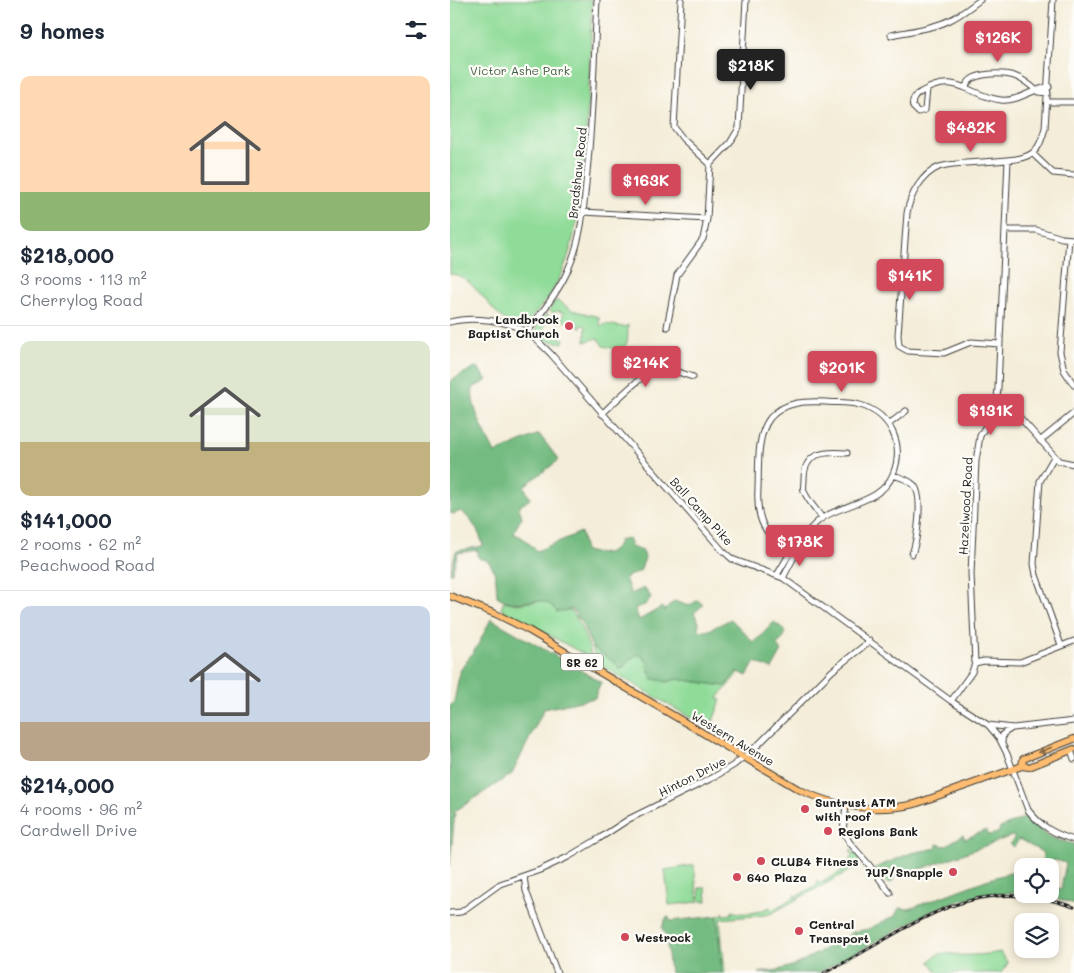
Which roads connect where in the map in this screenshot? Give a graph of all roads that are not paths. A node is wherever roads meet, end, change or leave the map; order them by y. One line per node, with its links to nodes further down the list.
1 (597, 0): 17 (street, Bradshaw Road)
2 (682, 0): 15 (street)
3 (746, 0): 15 (street)
4 (980, 0): 6 (street)
5 (1053, 0): 10 (street)
6 (891, 35)
7 (965, 88): 8 (street); 9 (street); 9 (street)
8 (927, 89): 8 (street)
9 (1036, 90): 10 (street)
10 (1049, 90): 11 (street)
11 (1048, 102): 12 (street); 13 (street)
12 (1074, 102)
13 (1033, 154): 14 (street); 16 (street)
14 (1008, 160): 19 (street, Hazelwood Road); 24 (street)
15 (710, 164): 18 (street)
16 (1074, 174)
17 (584, 212): 18 (street); 23 (street, Bradshaw Road)
18 (707, 219): 22 (street)
19 (1006, 230): 20 (street); 24 (street, Hazelwood Road)
20 (1072, 239): 26 (street)
21 (450, 322): 23 (street, Ball Camp Pike)
22 (667, 327)
23 (527, 333): 30 (street, Ball Camp Pike)
24 (1000, 344): 27 (street, Hazelwood Road)
25 (693, 377): 30 (street)
26 (1074, 385)
27 (996, 407): 32 (street); 46 (street, Hazelwood Road)
28 (906, 411): 31 (street)
29 (1074, 413): 32 (street)
30 (602, 414): 40 (street, Ball Camp Pike)
31 (889, 424): 36 (street); 38 (street)
32 (1040, 441): 34 (street)
33 (847, 453): 37 (street)
34 (1054, 457): 35 (street); 45 (street)
35 (1074, 464)
36 (893, 475): 37 (street); 39 (street)
37 (822, 518): 38 (street)
38 (794, 551): 40 (street); 41 (street)
39 (912, 554)
40 (777, 575): 41 (street, Ball Camp Pike)
41 (783, 578): 43 (street, Ball Camp Pike)
42 (450, 596): 54 (main road, Western Avenue / SR 62)
43 (870, 641): 47 (street, Ball Camp Pike); 54 (street, Hinton Drive)
44 (1074, 641): 45 (street)
45 (1061, 645): 46 (street)
46 (975, 663): 47 (street)
47 (951, 701): 49 (street, Ball Camp Pike)
48 (1074, 722): 50 (street, Ball Camp Pike)
49 (988, 725): 50 (street, Ball Camp Pike); 52 (street)
50 (1013, 728): 52 (street)
51 (1074, 739): 56 (main road, Western Avenue, one-way to 56)
52 (1002, 743): 57 (street)
53 (1073, 748): 55 (street); 56 (main road, Western Avenue / SR 62)
54 (744, 758): 58 (main road, Western Avenue / SR 62); 60 (street, Hinton Drive)
55 (1074, 759)
56 (1022, 766): 57 (main road, Western Avenue / SR 62)
57 (1012, 770): 58 (main road, Western Avenue / SR 62); 59 (street)
58 (846, 805): 61 (street)
59 (1074, 839)
60 (524, 876): 62 (street, Hinton Drive); 63 (street)
61 (890, 893)
62 (450, 914)
63 (558, 973)

